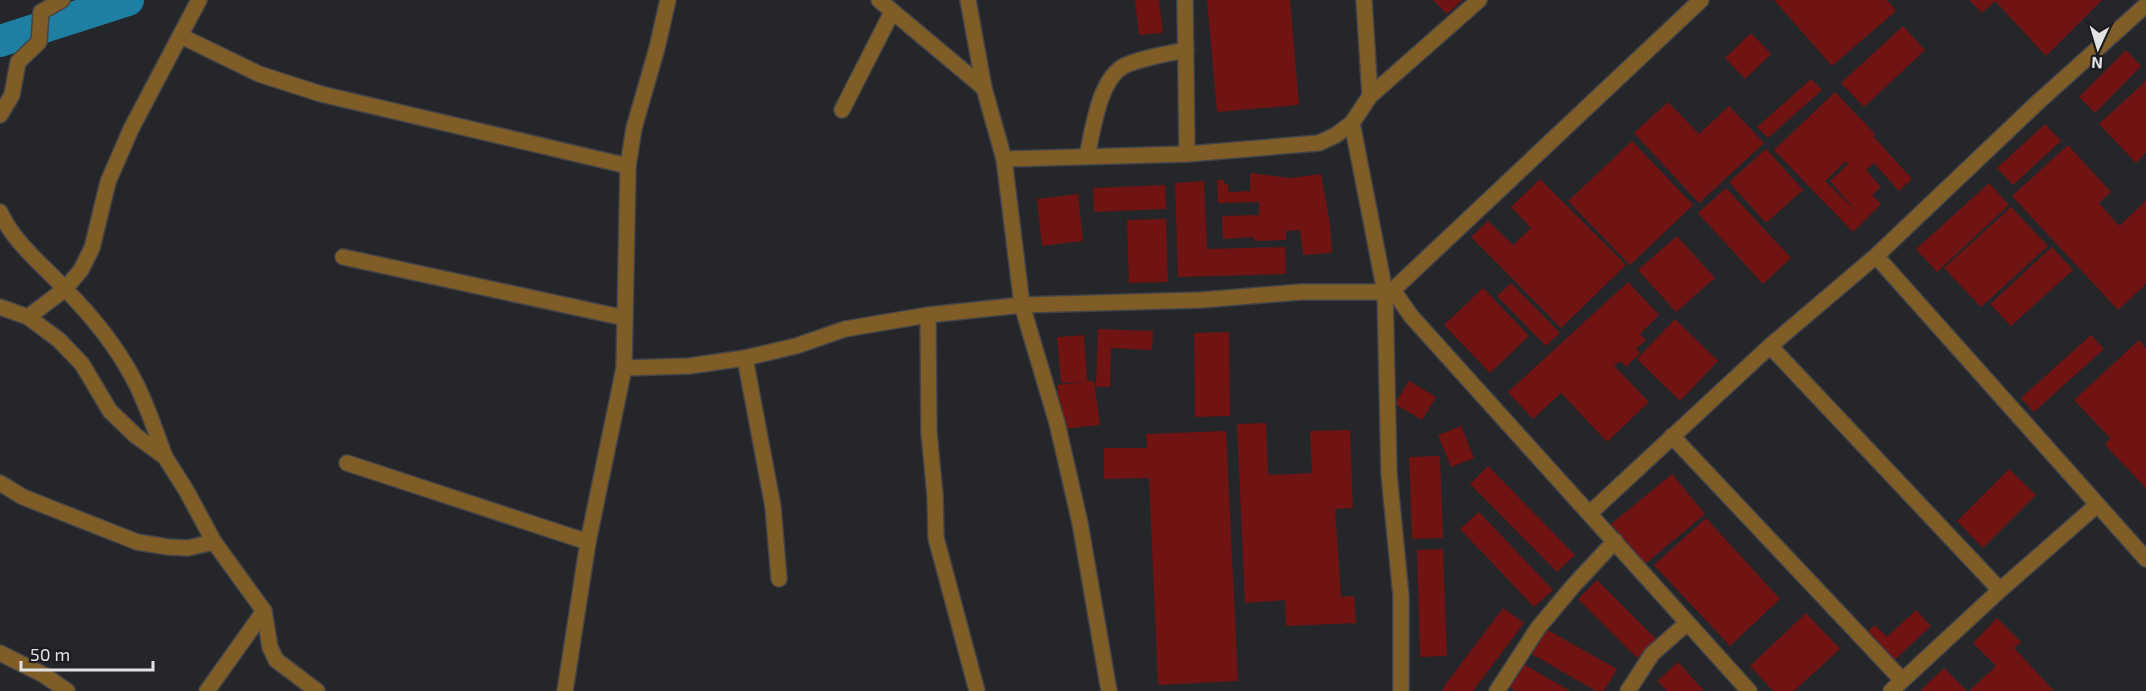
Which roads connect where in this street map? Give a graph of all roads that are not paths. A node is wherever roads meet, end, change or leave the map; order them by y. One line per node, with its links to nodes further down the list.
1 (62, 0): 17 (street)
2 (199, 0): 12 (street)
3 (668, 0): 22 (street)
4 (879, 0): 11 (street)
5 (968, 0): 14 (street)
6 (1185, 0): 13 (street)
7 (1364, 0): 15 (street)
8 (1479, 0): 15 (street)
9 (1701, 0): 27 (street)
10 (2146, 5): 24 (street)
11 (892, 12): 14 (street); 16 (street)
12 (181, 36): 22 (street); 26 (street)
13 (1185, 50): 19 (street); 20 (street)
14 (984, 88): 21 (street)
15 (1370, 96): 18 (street)
16 (842, 110)
17 (0, 114)
18 (1352, 123): 19 (street); 27 (street)
19 (1187, 154): 20 (street)
20 (1087, 156): 21 (street)
21 (1004, 159): 28 (street)
22 (628, 166): 32 (street)
23 (0, 212): 26 (street)
24 (1876, 256): 33 (street); 40 (street)
25 (343, 257): 32 (street)
26 (65, 289): 31 (street); 37 (street)
27 (1389, 291): 28 (street); 41 (street); 58 (street)
28 (1022, 305): 30 (street); 57 (street)
29 (0, 307): 31 (street)
30 (928, 315): 34 (street); 56 (street)
31 (28, 317): 37 (street)
32 (625, 318): 35 (street)
33 (1770, 346): 36 (street); 47 (street)
34 (745, 358): 35 (street); 46 (street)
35 (624, 368): 44 (street)
36 (1672, 436): 41 (street); 51 (street)
37 (165, 458): 43 (street)
38 (347, 463): 44 (street)
39 (0, 483): 43 (street)
40 (2097, 505): 45 (street); 47 (street)
41 (1590, 513): 42 (street)
42 (1615, 541): 49 (street); 59 (street)
43 (214, 542): 48 (street)
44 (588, 542): 55 (street)
45 (2146, 559)
46 (779, 579)
47 (2000, 590): 51 (street)
48 (264, 611): 53 (street); 54 (street)
49 (1687, 623): 60 (street); 61 (street)
50 (0, 653): 52 (street)
51 (1902, 680): 62 (street)
52 (67, 691)
53 (207, 691)
54 (317, 691)
55 (565, 691)
56 (977, 691)
57 (1109, 691)
58 (1401, 691)
59 (1497, 691)
60 (1628, 691)
61 (1749, 691)
62 (1891, 691)

